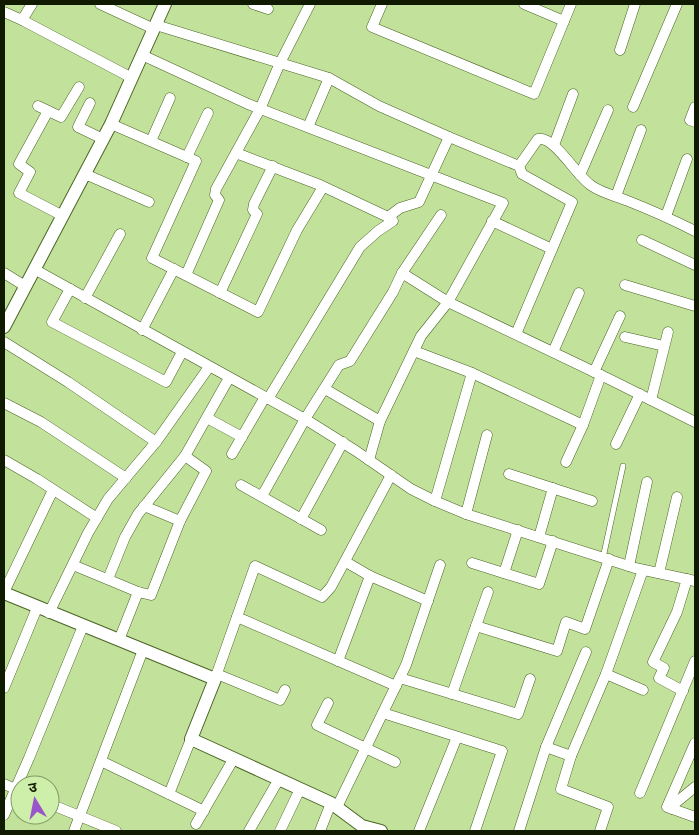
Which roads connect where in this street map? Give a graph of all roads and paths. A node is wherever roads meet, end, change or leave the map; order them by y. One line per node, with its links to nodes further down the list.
1 (32, 4): 13 (street)
2 (100, 4): 15 (street)
3 (165, 4): 15 (street)
4 (253, 4): 11 (street)
5 (310, 4): 18 (street)
6 (382, 4): 14 (street)
7 (524, 4): 14 (street)
8 (571, 4): 14 (street)
9 (635, 4): 16 (street)
10 (677, 4): 26 (street)
11 (268, 9)
12 (4, 12): 13 (street)
13 (22, 20): 19 (street)
14 (564, 21)
15 (155, 27): 17 (street); 18 (street)
16 (620, 50)
17 (142, 55): 19 (street); 28 (street)
18 (280, 63): 20 (street); 28 (street)
19 (132, 78): 33 (street)
20 (329, 78): 34 (street); 36 (street)
21 (79, 87): 30 (street)
22 (572, 94): 39 (street)
23 (170, 98): 38 (street)
24 (90, 103): 37 (street)
25 (38, 106): 30 (street)
26 (633, 107)
27 (695, 107): 32 (street)
28 (260, 109): 34 (street); 40 (street)
29 (608, 110): 47 (street)
30 (48, 111): 52 (street)
31 (208, 113): 41 (street)
32 (695, 122)
33 (112, 124): 37 (street); 38 (street)
34 (308, 127): 46 (street)
35 (641, 130): 49 (street)
36 (449, 138): 44 (street); 46 (street)
37 (103, 139): 45 (street)
38 (151, 141): 41 (street)
39 (554, 145): 44 (street); 47 (street)
40 (236, 153): 43 (street); 65 (street)
41 (187, 157): 62 (street)
42 (687, 159): 53 (street)
43 (273, 166): 48 (street); 69 (street)
44 (519, 166): 59 (street)
45 (85, 174): 50 (street); 52 (street)
46 (432, 175): 54 (street); 55 (street)
47 (580, 175): 49 (street)
48 (323, 186): 54 (street); 69 (street)
49 (616, 196): 53 (street)
50 (149, 202)
51 (441, 215): 64 (street)
52 (63, 216): 61 (street)
53 (666, 216): 56 (street)
54 (388, 217): 91 (street)
55 (492, 221): 59 (street); 72 (street)
56 (695, 231)
57 (120, 234): 71 (street)
58 (642, 240): 60 (street)
59 (552, 249): 78 (street)
60 (695, 265)
61 (34, 269): 67 (street); 68 (street)
62 (174, 269): 65 (street); 76 (street)
63 (4, 273): 67 (street)
64 (402, 273): 72 (street); 89 (street)
65 (186, 275): 69 (street)
66 (625, 285): 73 (street)
67 (25, 286): 75 (street)
68 (70, 289): 71 (street); 83 (street)
69 (220, 293)
70 (579, 293): 84 (street)
71 (84, 298): 76 (street)
72 (448, 302): 78 (street); 82 (street)
73 (695, 306)
74 (620, 316): 87 (street)
75 (4, 327)
76 (142, 330): 83 (street)
77 (668, 332): 81 (street)
78 (516, 334): 84 (street)
79 (625, 337): 81 (street)
80 (4, 342): 101 (street)
81 (664, 346): 92 (street)
82 (414, 351): 86 (street); 96 (street)
83 (182, 352): 85 (street)
84 (553, 352): 87 (street)
85 (209, 367): 88 (street); 101 (street)
86 (472, 373): 98 (street); 119 (street)
87 (598, 373): 90 (street); 98 (street)
88 (229, 378): 91 (street); 94 (street)
89 (325, 389): 95 (street); 96 (street)
90 (640, 394): 92 (street); 103 (street)
91 (267, 398): 95 (street); 100 (street)
92 (651, 400): 97 (street)
93 (4, 403): 112 (street)
94 (207, 418): 100 (street); 105 (street)
95 (305, 419): 102 (street); 117 (street)
96 (380, 421): 107 (street)
97 (695, 422)
98 (583, 425): 108 (street)
99 (487, 435): 122 (street)
100 (242, 437): 104 (street)
101 (156, 442): 112 (street)
102 (343, 442): 107 (street); 124 (street)
103 (616, 444)
104 (232, 454)
105 (185, 456): 121 (street); 125 (street)
106 (4, 460): 116 (street)
107 (369, 460): 111 (street)
108 (566, 462)
109 (623, 466): 130 (lane)
110 (509, 474): 115 (street)
111 (391, 475): 119 (street); 131 (street)
112 (126, 478): 123 (street)
113 (647, 482): 135 (street)
114 (241, 484): 117 (street)
115 (552, 488): 120 (street); 128 (street)
116 (53, 490): 123 (street); 142 (street)
117 (262, 496): 124 (street)
118 (677, 497): 138 (street)
119 (434, 501): 122 (street)
120 (592, 501)
121 (144, 506): 125 (street); 140 (street)
122 (466, 514): 127 (street)
123 (97, 518): 134 (street)
124 (301, 519): 126 (street)
125 (180, 521): 143 (street)
126 (321, 530)
127 (518, 530): 128 (street); 137 (street)
128 (539, 537): 129 (street)
129 (553, 541): 130 (street); 137 (street)
130 (606, 559): 135 (street); 149 (street)
131 (346, 562): 139 (street); 147 (street)
132 (472, 563): 137 (street)
133 (440, 564): 145 (street)
134 (73, 565): 140 (street); 146 (street)
135 (629, 566): 136 (street)
136 (643, 570): 138 (street); 155 (street)
137 (504, 573)
138 (659, 573): 141 (street)
139 (370, 576): 145 (street); 153 (street)
140 (108, 579): 143 (street)
141 (691, 580): 162 (street)
142 (4, 592): 146 (street)
143 (138, 592): 150 (street)
144 (488, 592): 149 (street)
145 (428, 600): 158 (street)
146 (43, 610): 148 (street); 159 (street)
147 (237, 617): 153 (street); 156 (street)
148 (83, 626): 150 (street); 175 (street)
149 (476, 626): 163 (street)
150 (119, 640): 151 (street)
151 (143, 650): 156 (street); 173 (street)
152 (586, 652): 169 (street)
153 (338, 661): 158 (street)
154 (695, 661): 162 (street)
155 (606, 674): 161 (street); 171 (street)
156 (216, 677): 160 (street); 167 (street)
157 (530, 679): 163 (street)
158 (398, 682): 163 (street); 165 (street)
159 (4, 688)
160 (285, 690)
161 (643, 690)
162 (682, 691): 179 (street)
163 (452, 694)
164 (328, 703): 170 (street)
165 (383, 713): 166 (street); 170 (street)
166 (457, 737): 194 (street); 195 (street)
167 (191, 739): 172 (street); 180 (street)
168 (695, 743): 183 (street)
169 (546, 747): 171 (street); 196 (street)
170 (366, 749): 174 (street); 181 (street)
171 (570, 756): 197 (street)
172 (234, 758): 176 (street); 184 (street)
173 (101, 761): 180 (street); 185 (street)
174 (395, 762)
175 (24, 775)
176 (279, 779): 178 (street); 191 (street)
177 (695, 787): 183 (street)
178 (300, 789): 181 (street); 192 (street)
179 (640, 793)
180 (169, 794): 184 (street)
181 (334, 805): 188 (street); 193 (street)
182 (60, 808): 185 (street)
183 (672, 809): 186 (street)
184 (204, 811): 187 (street)
185 (80, 816): 189 (street); 190 (street)
186 (695, 817)
187 (196, 824)
188 (373, 830)
189 (74, 831)
190 (116, 831)
191 (250, 831)
192 (280, 831)
193 (320, 831)
194 (419, 831)
195 (475, 831)
196 (520, 831)
197 (600, 831)

